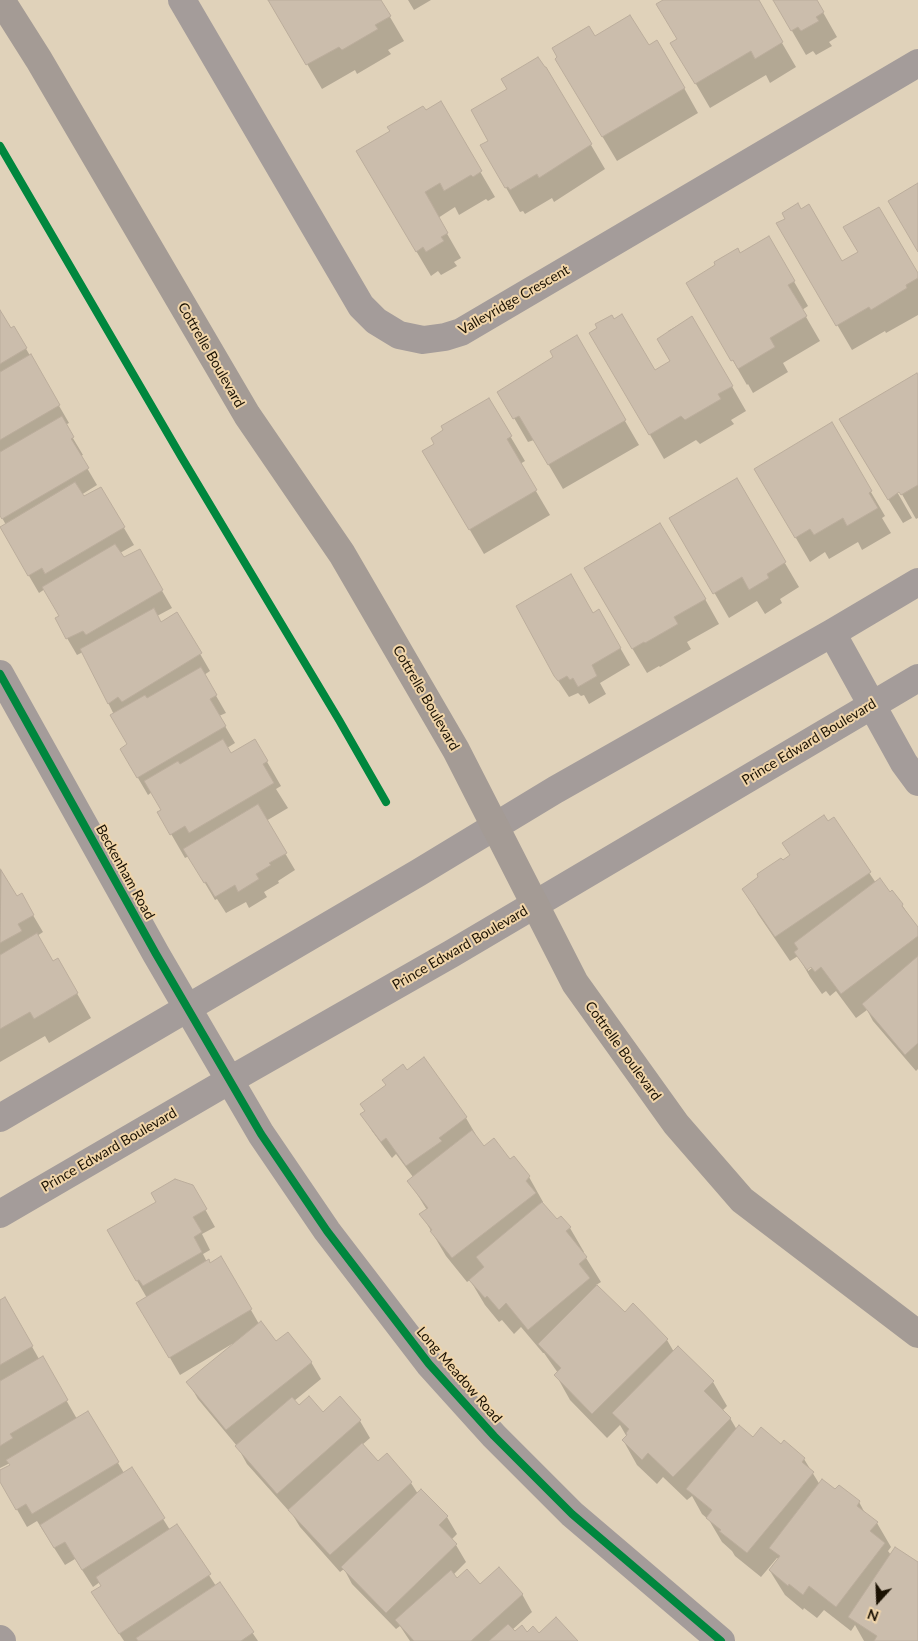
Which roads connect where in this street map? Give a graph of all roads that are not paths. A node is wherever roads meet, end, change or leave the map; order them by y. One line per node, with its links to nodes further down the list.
1 (1, 0): 10 (main road, Cottrelle Boulevard)
2 (182, 0): 3 (street, Valleyridge Crescent)
3 (918, 63)
4 (918, 582): 5 (street)
5 (832, 633): 8 (street); 10 (street)
6 (0, 674): 12 (street, Beckenham Road)
7 (918, 678): 8 (street, Prince Edward Boulevard)
8 (871, 705): 9 (street); 11 (street, Prince Edward Boulevard)
9 (918, 782)
10 (495, 826): 11 (main road, Cottrelle Boulevard); 12 (street)
11 (535, 904): 13 (street, Prince Edward Boulevard); 16 (main road, Cottrelle Boulevard)
12 (188, 1008): 13 (street, Beckenham Road); 14 (street)
13 (230, 1080): 15 (street, Prince Edward Boulevard); 17 (street, Long Meadow Road)
14 (0, 1118)
15 (0, 1214)
16 (918, 1334)
17 (722, 1641)

